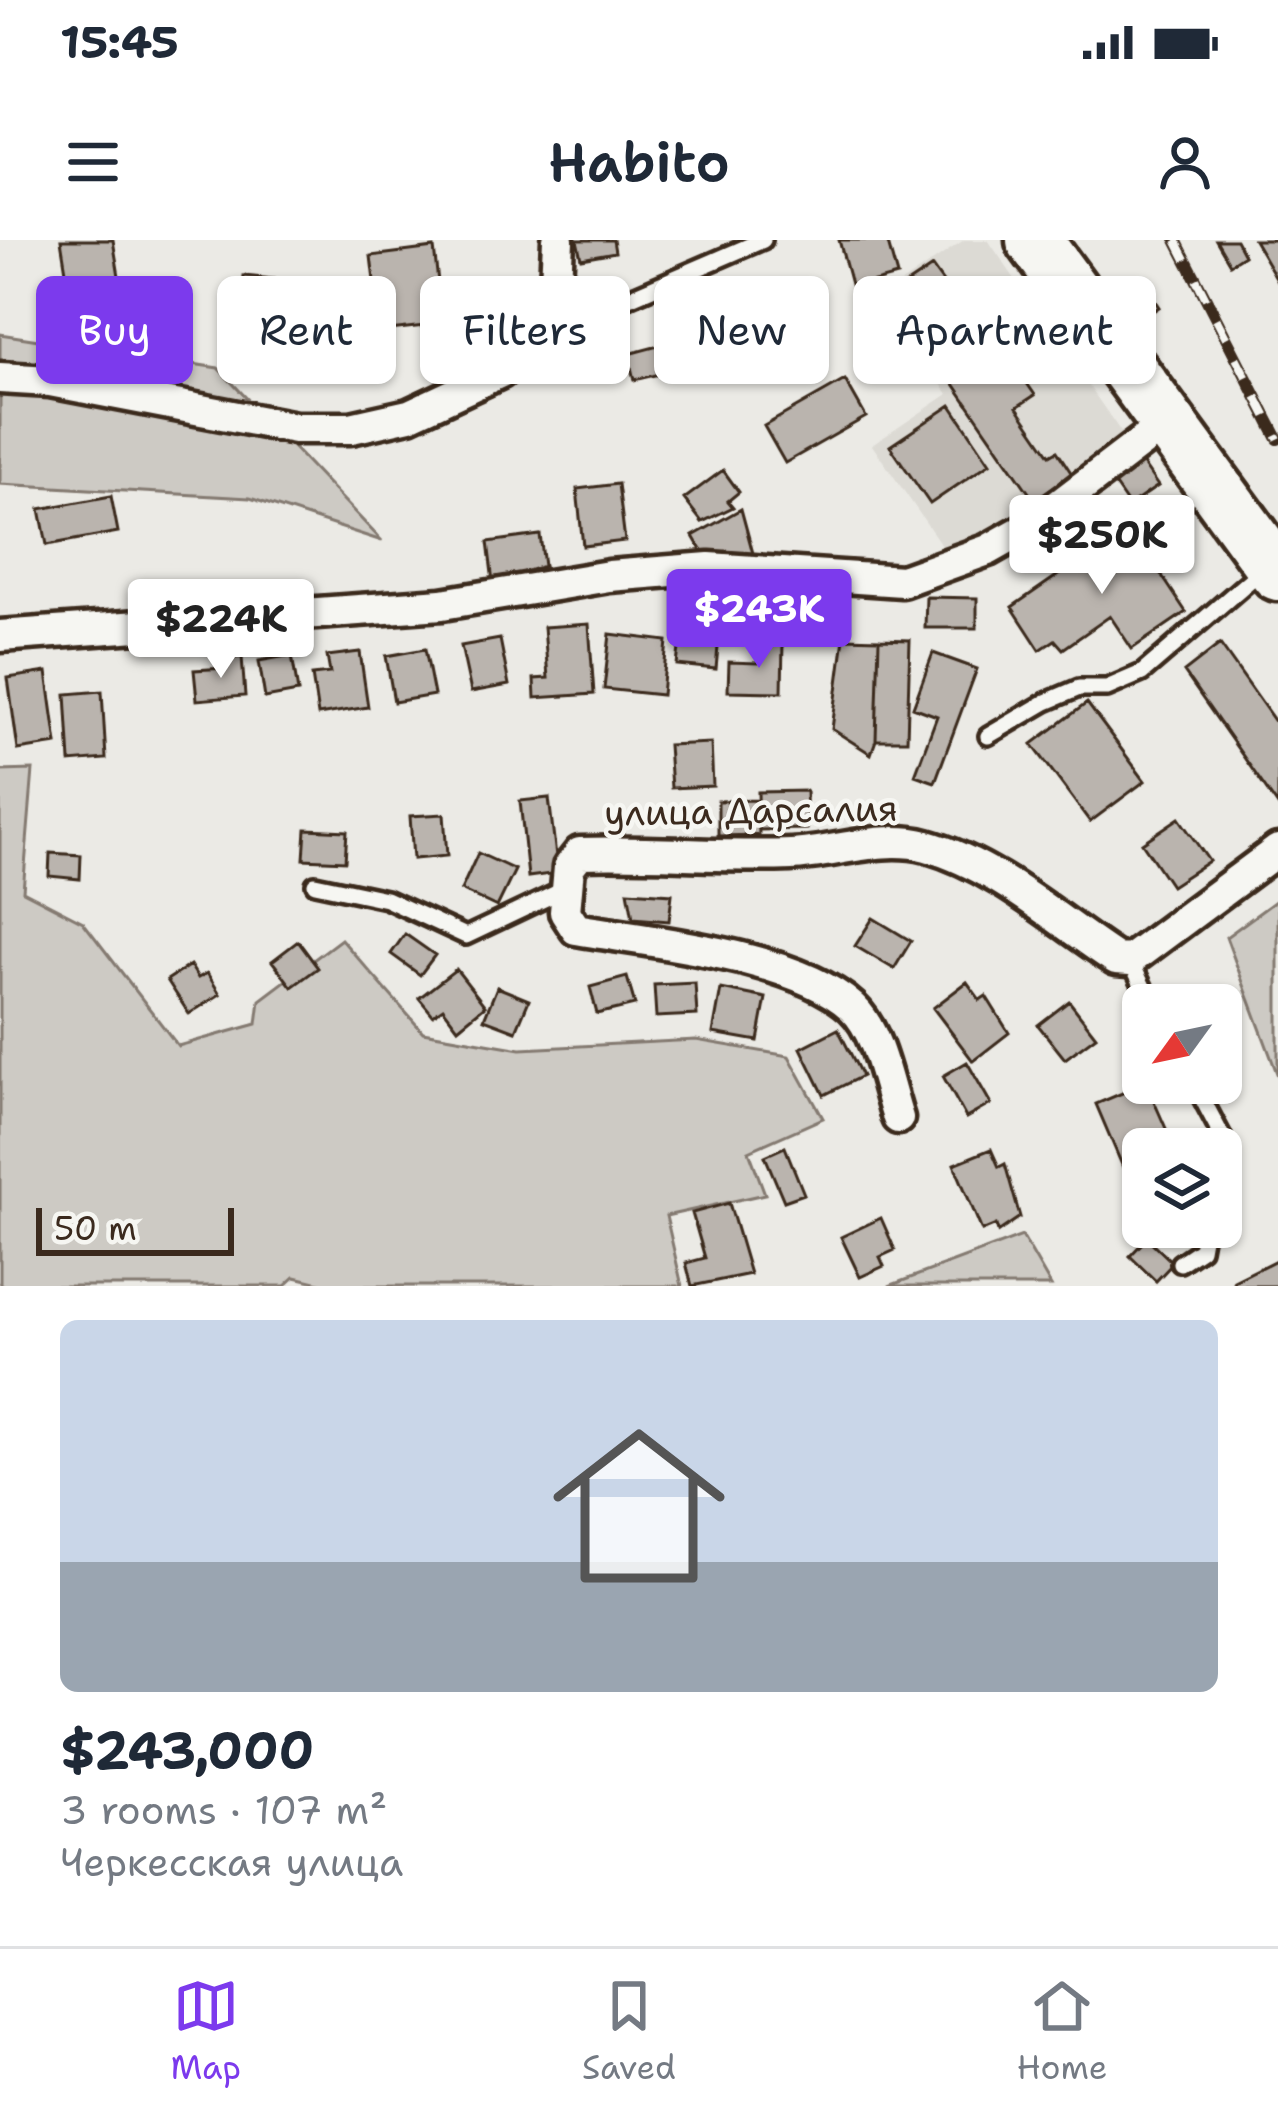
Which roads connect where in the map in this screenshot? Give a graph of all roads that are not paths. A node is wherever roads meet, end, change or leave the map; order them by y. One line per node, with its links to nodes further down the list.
1 (558, 240): 5 (street)
2 (763, 240): 4 (lane)
3 (1034, 240): 6 (highway)
4 (630, 297)
5 (0, 378)
6 (1169, 421): 7 (highway); 8 (street)
7 (1275, 568): 9 (lane)
8 (0, 636)
9 (988, 736)
10 (1278, 850): 13 (street)
11 (315, 884): 12 (lane)
12 (565, 889): 13 (street, улица Дарсалия); 15 (street)
13 (1130, 960): 14 (lane)
14 (1142, 984)
15 (898, 1118)
16 (1201, 1248): 17 (lane)
17 (1180, 1263)

